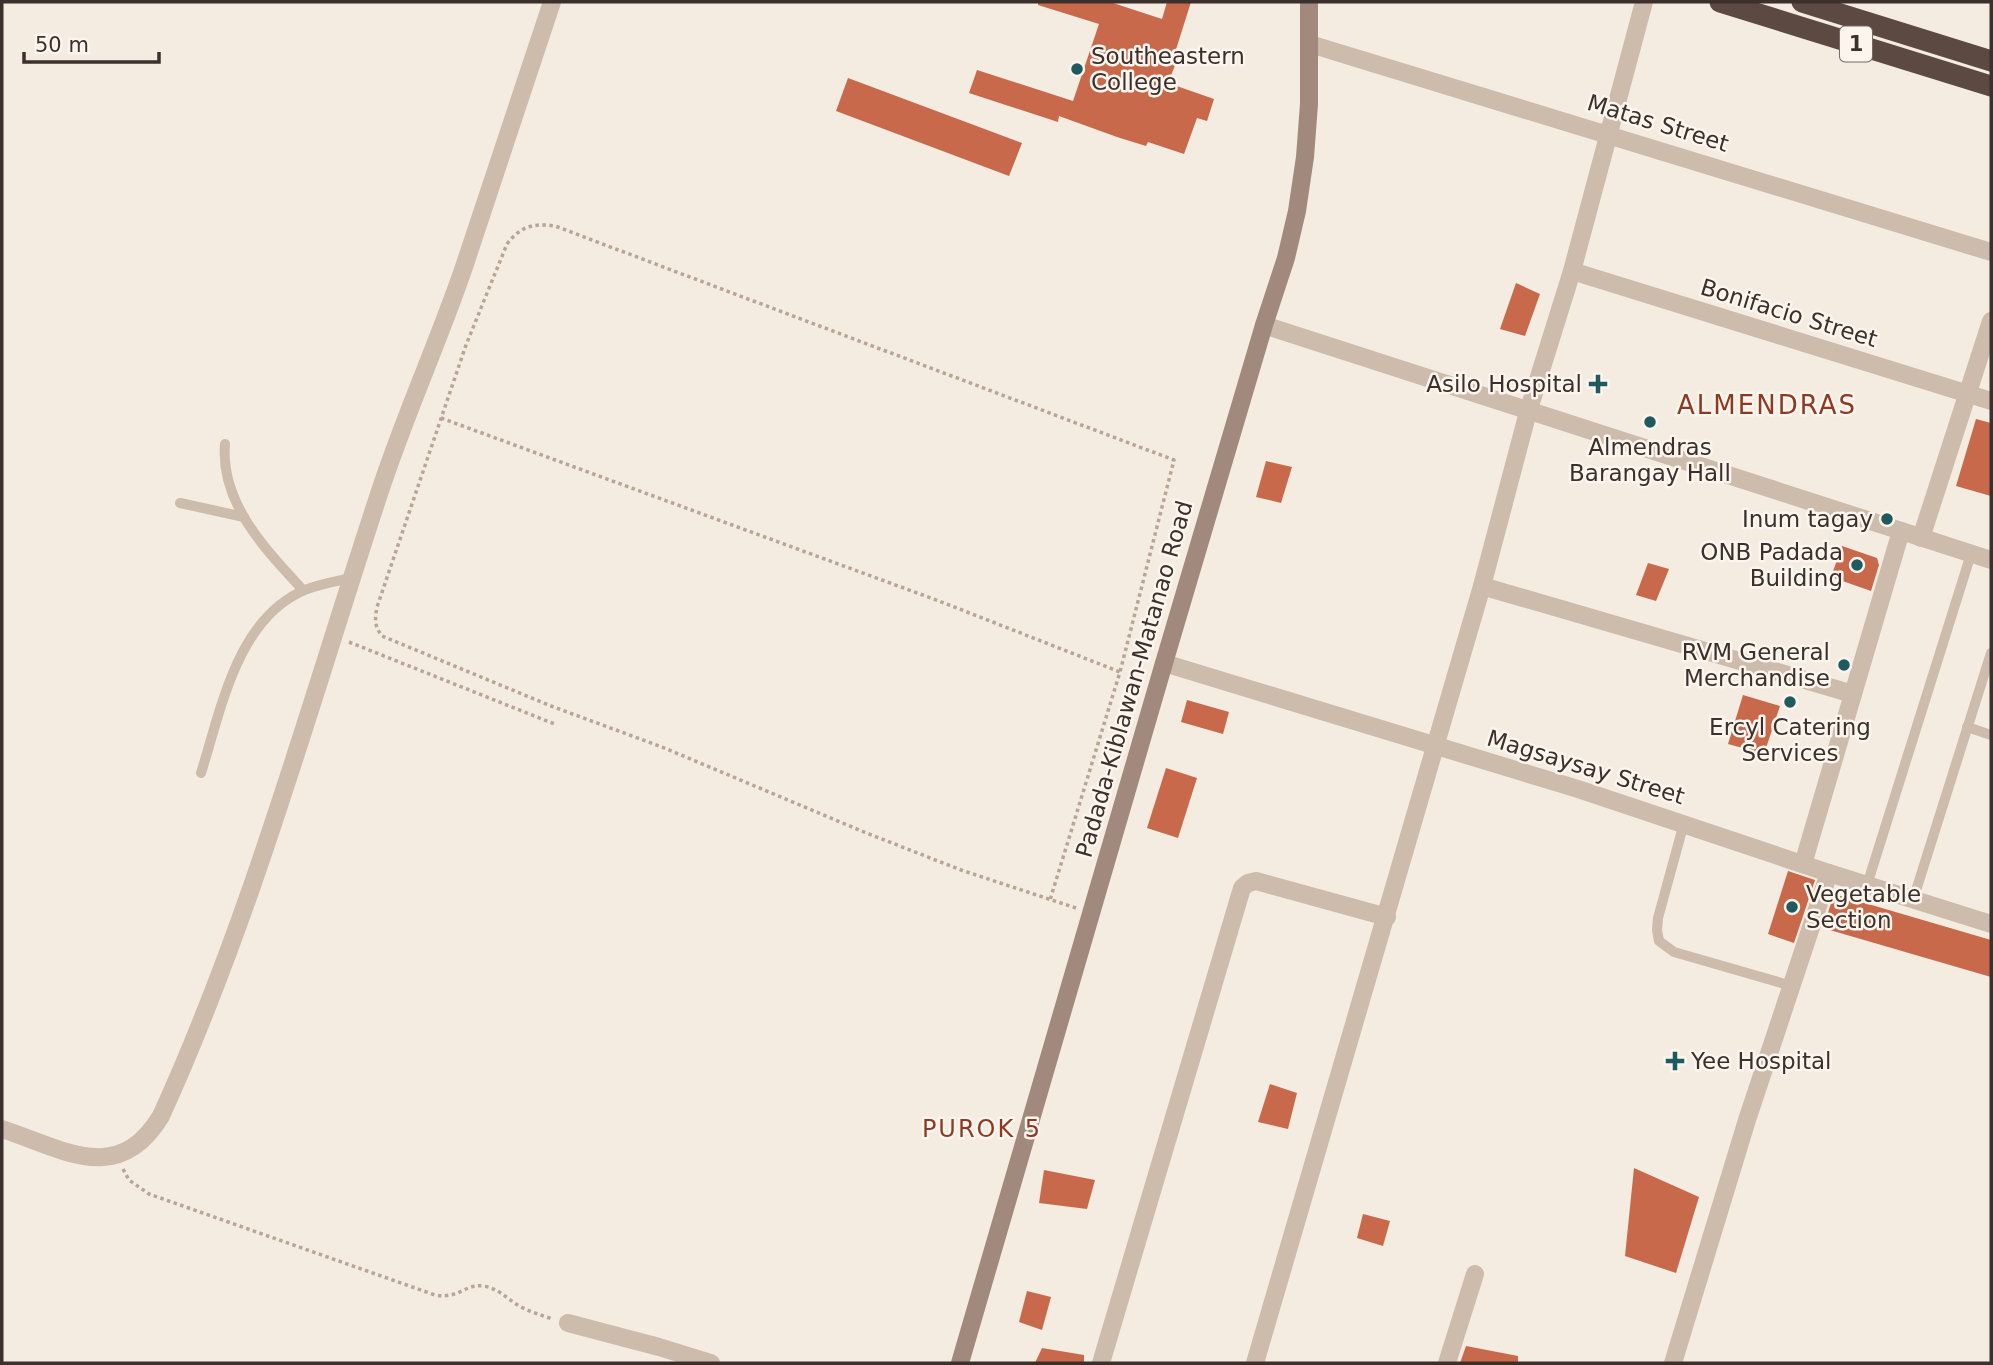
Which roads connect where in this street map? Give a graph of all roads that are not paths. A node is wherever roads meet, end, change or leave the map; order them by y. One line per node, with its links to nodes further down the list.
1 (552, 2): 24 (street)
2 (1309, 2): 6 (main road, Padada-Kiblawan-Matanao Road)
3 (1644, 2): 9 (street)
4 (1720, 2): 8 (highway, 1)
5 (1807, 2): 7 (highway, 1)
6 (1310, 44): 9 (street, Matas Street); 13 (main road, Padada-Kiblawan-Matanao Road)
7 (1991, 61)
8 (1991, 86)
9 (1607, 133): 10 (street, Matas Street); 11 (street)
10 (1991, 252)
11 (1572, 271): 14 (street, Bonifacio Street); 16 (street)
12 (1991, 321): 14 (street)
13 (1264, 325): 16 (street); 28 (main road, Padada-Kiblawan-Matanao Road)
14 (1966, 393): 15 (street, Bonifacio Street); 21 (street)
15 (1991, 401)
16 (1528, 412): 20 (street); 25 (street)
17 (225, 444): 19 (lane)
18 (180, 503): 19 (lane)
19 (244, 517): 26 (lane)
20 (1901, 531): 21 (street); 29 (street)
21 (1921, 538): 22 (street)
22 (1970, 554): 23 (street); 37 (lane)
23 (1991, 560)
24 (352, 578): 26 (lane); 42 (street)
25 (1482, 586): 29 (street); 32 (street)
26 (303, 590): 33 (lane)
27 (1991, 653): 30 (lane)
28 (1164, 663): 32 (street, Magsaysay Street); 46 (main road, Padada-Kiblawan-Matanao Road)
29 (1853, 694): 35 (street)
30 (1967, 727): 31 (lane); 38 (lane)
31 (1991, 735)
32 (1434, 745): 34 (street, Magsaysay Street); 39 (street)
33 (201, 773)
34 (1684, 823): 35 (street, Magsaysay Street); 41 (lane)
35 (1803, 864): 36 (street, Magsaysay Street)
36 (1829, 873): 37 (street, Magsaysay Street); 41 (street)
37 (1867, 885): 38 (street, Magsaysay Street)
38 (1913, 900): 40 (street, Magsaysay Street)
39 (1387, 917): 47 (street); 48 (street)
40 (1991, 923)
41 (1792, 986): 50 (street)
42 (2, 1129)
43 (1475, 1274): 49 (street)
44 (568, 1324): 45 (street)
45 (711, 1363)
46 (960, 1363)
47 (1101, 1363)
48 (1255, 1363)
49 (1447, 1363)
50 (1673, 1363)

